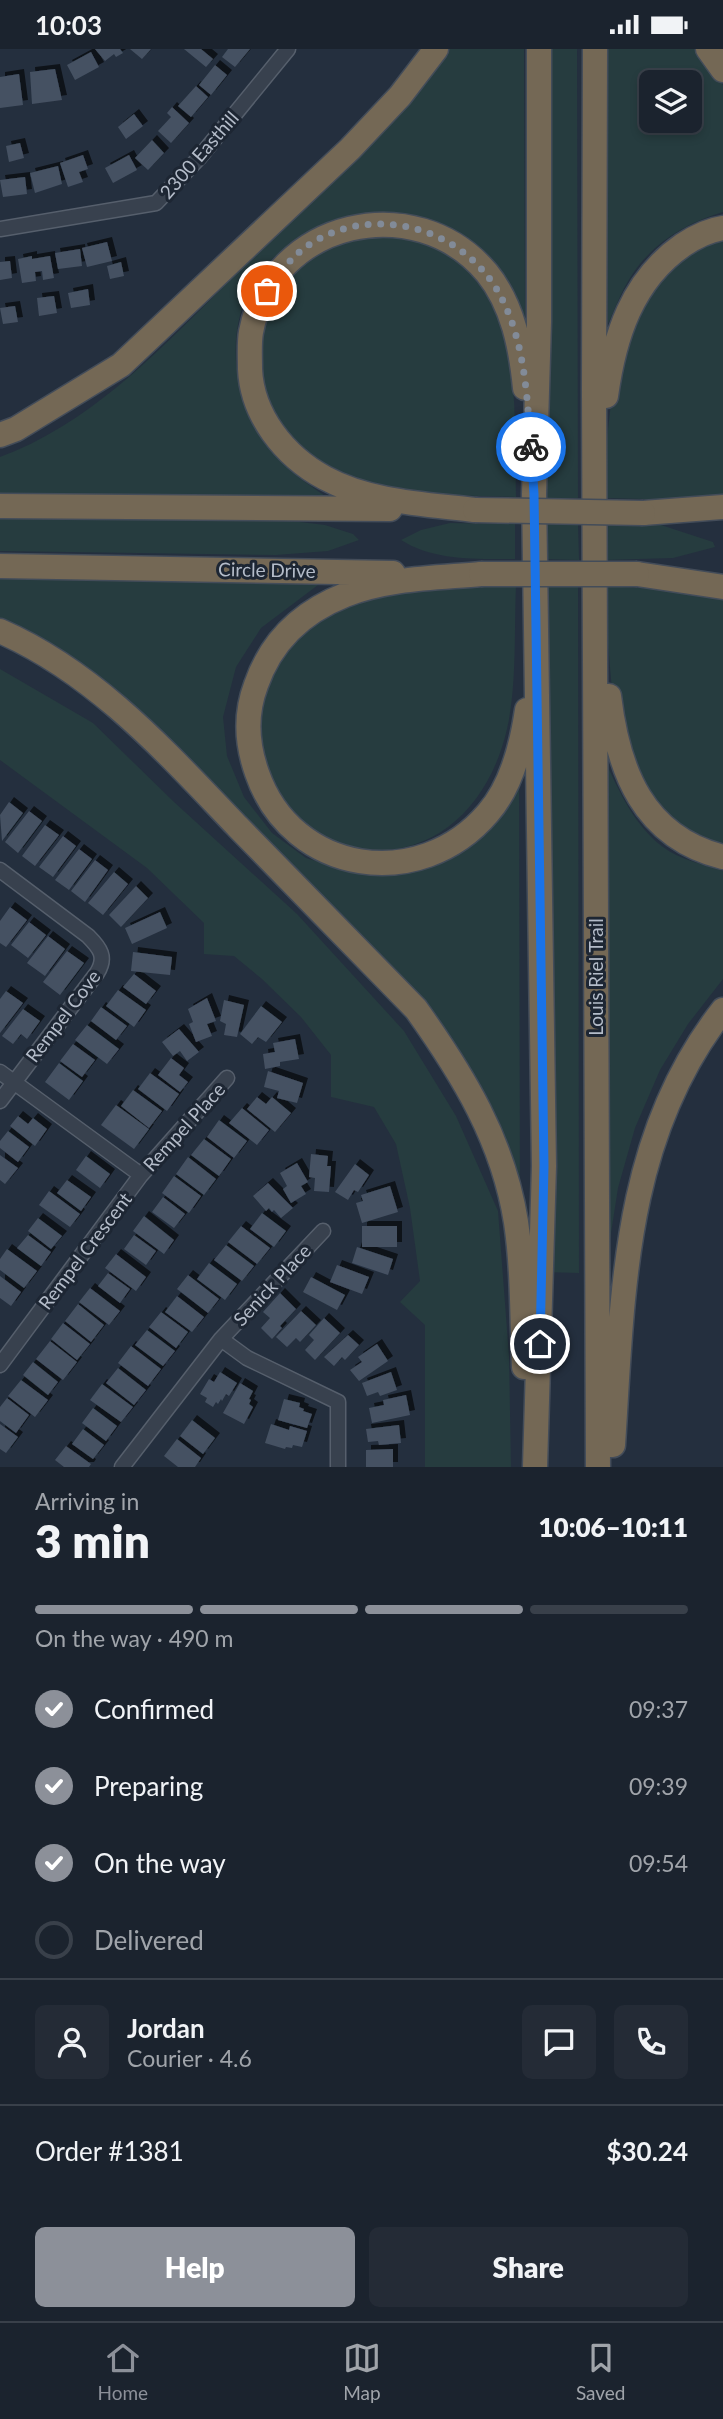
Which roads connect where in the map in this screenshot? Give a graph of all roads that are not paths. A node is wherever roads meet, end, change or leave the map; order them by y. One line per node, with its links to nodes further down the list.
1 (288, 49): 8 (street, 2300 Easthill)
2 (436, 49): 9 (highway)
3 (539, 49): 11 (highway)
4 (595, 49): 10 (highway)
5 (708, 49): 6 (highway)
6 (723, 70)
7 (723, 228): 10 (highway)
8 (0, 229)
9 (0, 435)
10 (594, 487): 17 (highway, Louis Riel Trail)
11 (534, 494): 14 (highway); 24 (highway)
12 (0, 506): 14 (highway)
13 (723, 507): 15 (highway)
14 (475, 510): 15 (highway, bridge)
15 (643, 513): 16 (highway)
16 (723, 514)
17 (595, 546): 25 (highway); 39 (highway, Louis Riel Trail)
18 (0, 566): 19 (highway, Circle Drive)
19 (481, 574): 20 (highway, Circle Drive, bridge); 24 (highway)
20 (637, 575): 21 (highway); 22 (highway)
21 (723, 575)
22 (723, 587)
23 (0, 631): 38 (highway)
24 (535, 651): 38 (highway)
25 (723, 857)
26 (0, 870): 30 (street, Rempel Cove)
27 (723, 1010): 40 (highway)
28 (0, 1072): 30 (street, Rempel Crescent)
29 (228, 1078): 32 (street, Rempel Place)
30 (14, 1083): 31 (street); 32 (street, Rempel Crescent)
31 (0, 1101)
32 (141, 1175): 35 (street, Rempel Crescent)
33 (323, 1231): 34 (street, Senick Place)
34 (221, 1339): 36 (street, Senick Place); 37 (street)
35 (0, 1365)
36 (122, 1467)
37 (338, 1467)
38 (533, 1467)
39 (598, 1467)
40 (611, 1467)

